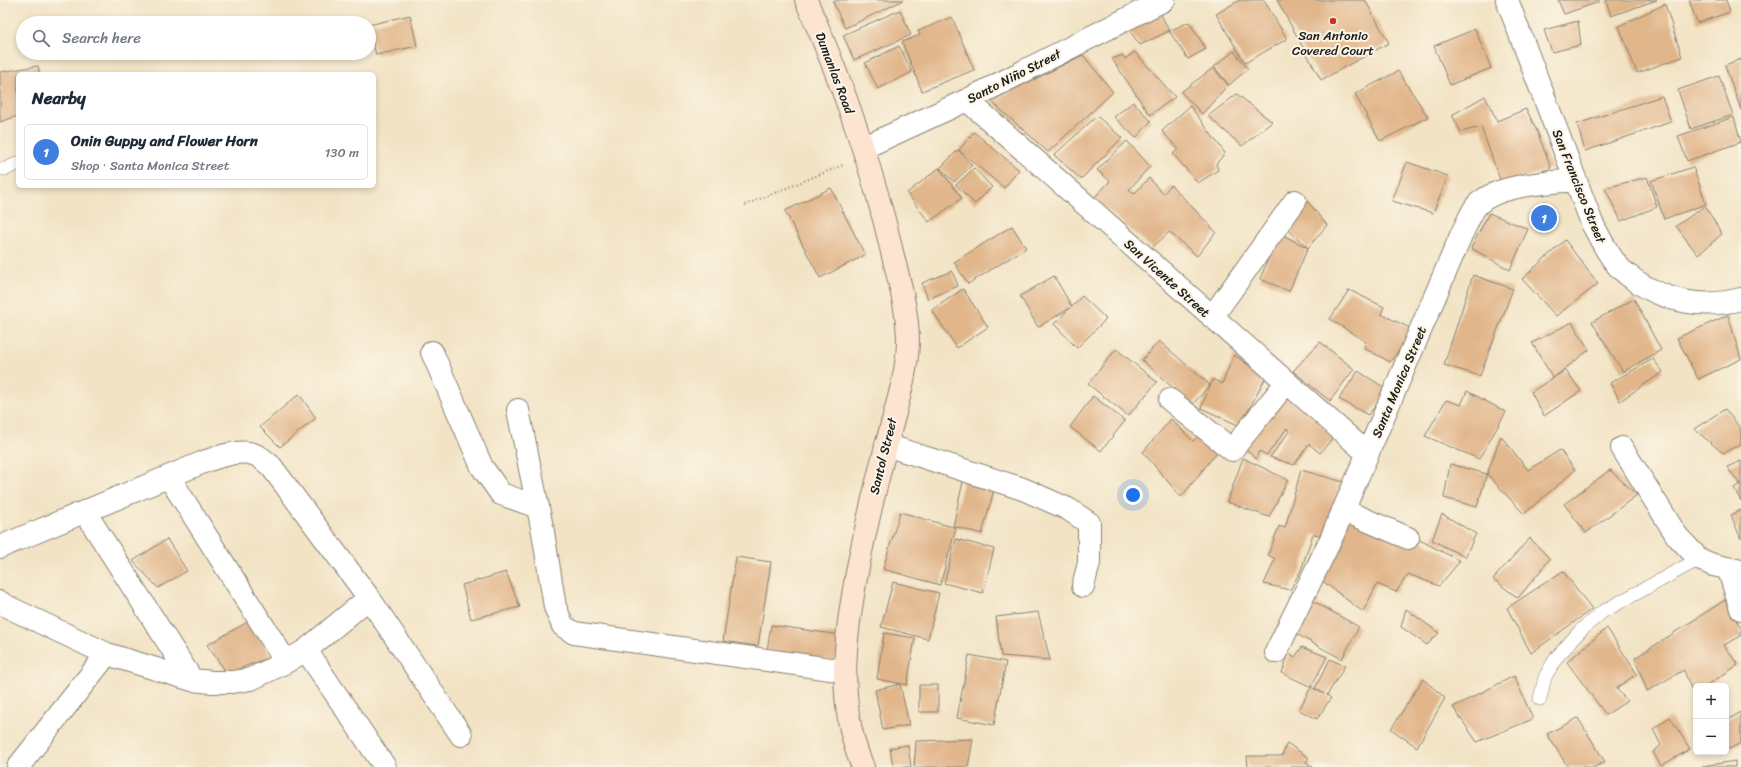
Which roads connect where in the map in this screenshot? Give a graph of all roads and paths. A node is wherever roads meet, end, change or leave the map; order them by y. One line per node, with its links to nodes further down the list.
1 (806, 0): 5 (main road, Dumanlas Road)
2 (1164, 0): 4 (street, Santo Niño Street)
3 (1506, 0): 8 (street, San Francisco Street)
4 (968, 100): 5 (street, Santo Niño Street); 12 (street, San Vicente Street)
5 (864, 152): 10 (path); 17 (main road, Santol Street)
6 (16, 164): 7 (lane)
7 (0, 169)
8 (1575, 180): 11 (street, San Francisco Street); 19 (street, Santa Monica Street)
9 (1295, 201): 12 (street)
10 (745, 205)
11 (1741, 299)
12 (1212, 317): 14 (street, San Vicente Street)
13 (432, 352): 21 (street)
14 (1286, 382): 15 (street); 19 (street, San Vicente Street)
15 (1170, 400)
16 (518, 410): 21 (street)
17 (886, 445): 28 (street); 36 (main road, Santol Street)
18 (1622, 448): 26 (street)
19 (1368, 454): 22 (street, Santa Monica Street)
20 (169, 477): 23 (street); 29 (street); 35 (street)
21 (538, 507): 36 (street)
22 (1344, 510): 24 (street); 33 (street, Santa Monica Street)
23 (85, 512): 25 (street); 37 (street)
24 (1408, 538)
25 (0, 547)
26 (1699, 558): 27 (street); 38 (lane)
27 (1735, 569): 31 (street)
28 (1083, 586)
29 (369, 598): 32 (street); 39 (street)
30 (0, 602): 34 (street)
31 (1741, 609)
32 (306, 650): 35 (street); 41 (street)
33 (1276, 652)
34 (107, 654): 37 (street); 40 (street)
35 (286, 662): 37 (street)
36 (845, 671): 42 (main road, Santol Street)
37 (192, 680)
38 (1540, 699)
39 (461, 735)
40 (18, 767)
41 (385, 767)
42 (863, 767)

